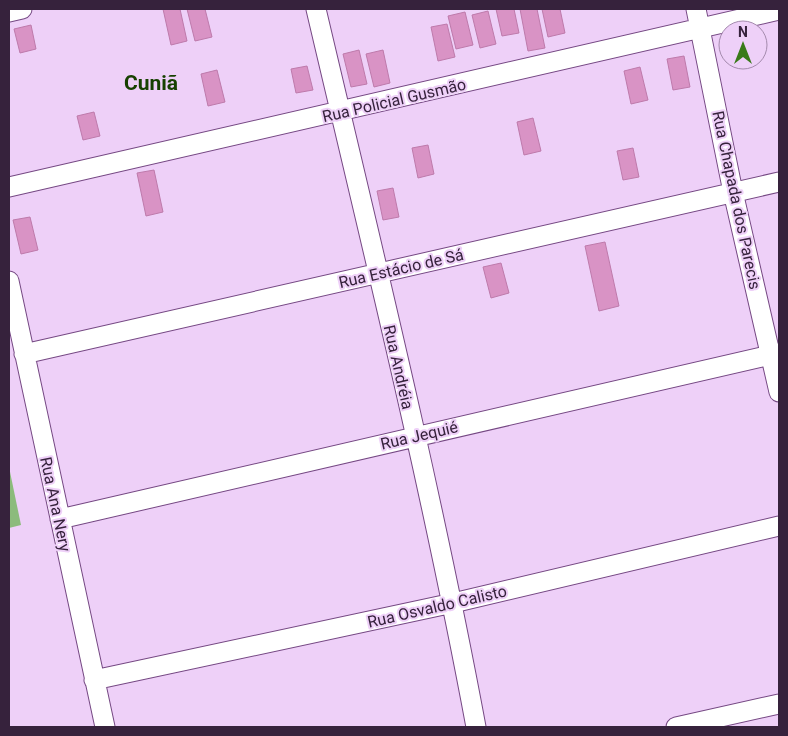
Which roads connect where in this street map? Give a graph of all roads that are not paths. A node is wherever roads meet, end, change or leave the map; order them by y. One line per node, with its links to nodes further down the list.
1 (22, 9): 5 (street)
2 (316, 9): 7 (street, Rua Andréia)
3 (696, 9): 6 (street, Rua Chapada dos Parecis)
4 (779, 10): 6 (street, Rua Policial Gusmão)
5 (9, 12)
6 (700, 28): 7 (street, Rua Policial Gusmão); 10 (street, Rua Chapada dos Parecis)
7 (340, 112): 9 (street, Rua Policial Gusmão); 11 (street, Rua Andréia)
8 (779, 182): 10 (street, Rua Estácio de Sá)
9 (9, 187)
10 (733, 192): 11 (street, Rua Estácio de Sá); 14 (street, Rua Chapada dos Parecis)
11 (378, 273): 13 (street, Rua Estácio de Sá); 16 (street, Rua Andréia)
12 (9, 281): 13 (street, Rua Ana Nery)
13 (24, 354): 17 (street, Rua Ana Nery)
14 (776, 354): 15 (street, Rua Chapada dos Parecis); 16 (street, Rua Jequié)
15 (779, 392)
16 (415, 435): 17 (street, Rua Jequié); 19 (street, Rua Andréia)
17 (60, 519): 20 (street, Rua Ana Nery)
18 (779, 526): 19 (street, Rua Osvaldo Calisto)
19 (452, 603): 20 (street, Rua Osvaldo Calisto); 23 (street, Rua Andréia)
20 (94, 680): 22 (street, Rua Ana Nery)
21 (779, 704): 24 (street)
22 (105, 727)
23 (476, 727)
24 (676, 727)

